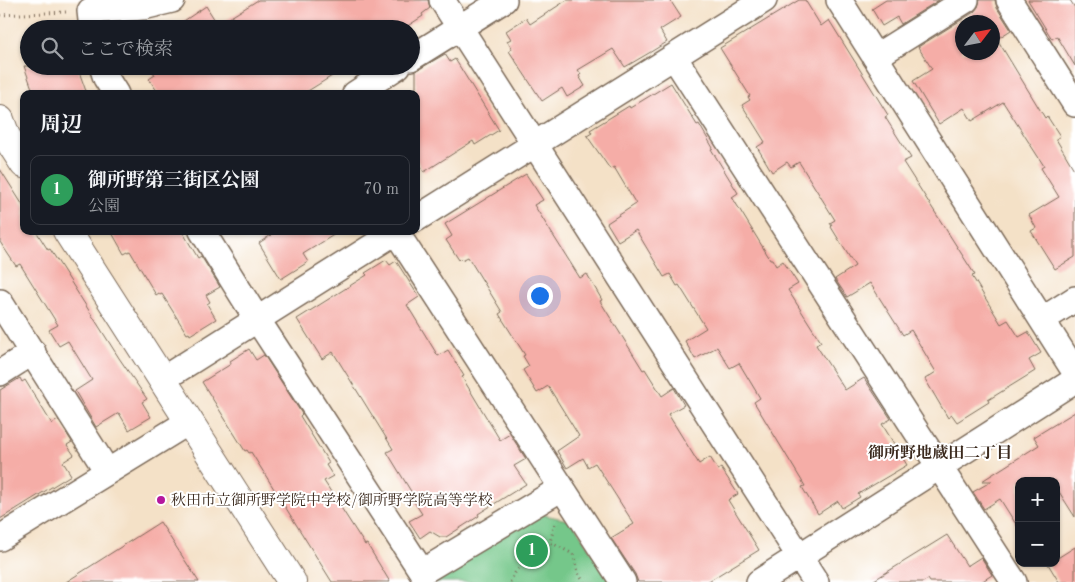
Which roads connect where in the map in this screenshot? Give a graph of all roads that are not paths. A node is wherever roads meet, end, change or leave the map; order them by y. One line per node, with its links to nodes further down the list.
1 (172, 0): 8 (street)
2 (442, 0): 9 (street)
3 (504, 0): 9 (street)
4 (764, 0): 11 (street)
5 (839, 0): 12 (street)
6 (966, 0): 12 (street)
7 (1009, 0): 17 (street)
8 (91, 20)
9 (461, 27): 10 (street); 19 (street)
10 (420, 52)
11 (674, 57): 19 (street); 36 (street)
12 (875, 57): 29 (street)
13 (105, 75): 15 (street)
14 (384, 75): 16 (street)
15 (114, 90)
16 (361, 90)
17 (1075, 104)
18 (0, 120): 20 (street)
19 (536, 144): 21 (street); 40 (street)
20 (20, 158)
21 (420, 216)
22 (70, 235): 33 (street)
23 (204, 235): 28 (street)
24 (391, 235): 28 (street)
25 (400, 235): 38 (street)
26 (1075, 299): 29 (street)
27 (0, 302): 30 (street)
28 (257, 320): 33 (street); 38 (street)
29 (1042, 320): 31 (street)
30 (33, 352): 32 (street); 37 (street)
31 (1075, 372)
32 (0, 373)
33 (163, 379): 35 (street)
34 (1075, 380): 36 (street)
35 (190, 421): 37 (street); 41 (street)
36 (940, 467): 40 (street); 45 (street)
37 (107, 470): 39 (street)
38 (562, 488): 42 (street)
39 (0, 538)
40 (800, 556): 43 (street); 44 (street)
41 (292, 582)
42 (623, 582)
43 (759, 582)
44 (816, 582)
45 (1014, 582)

